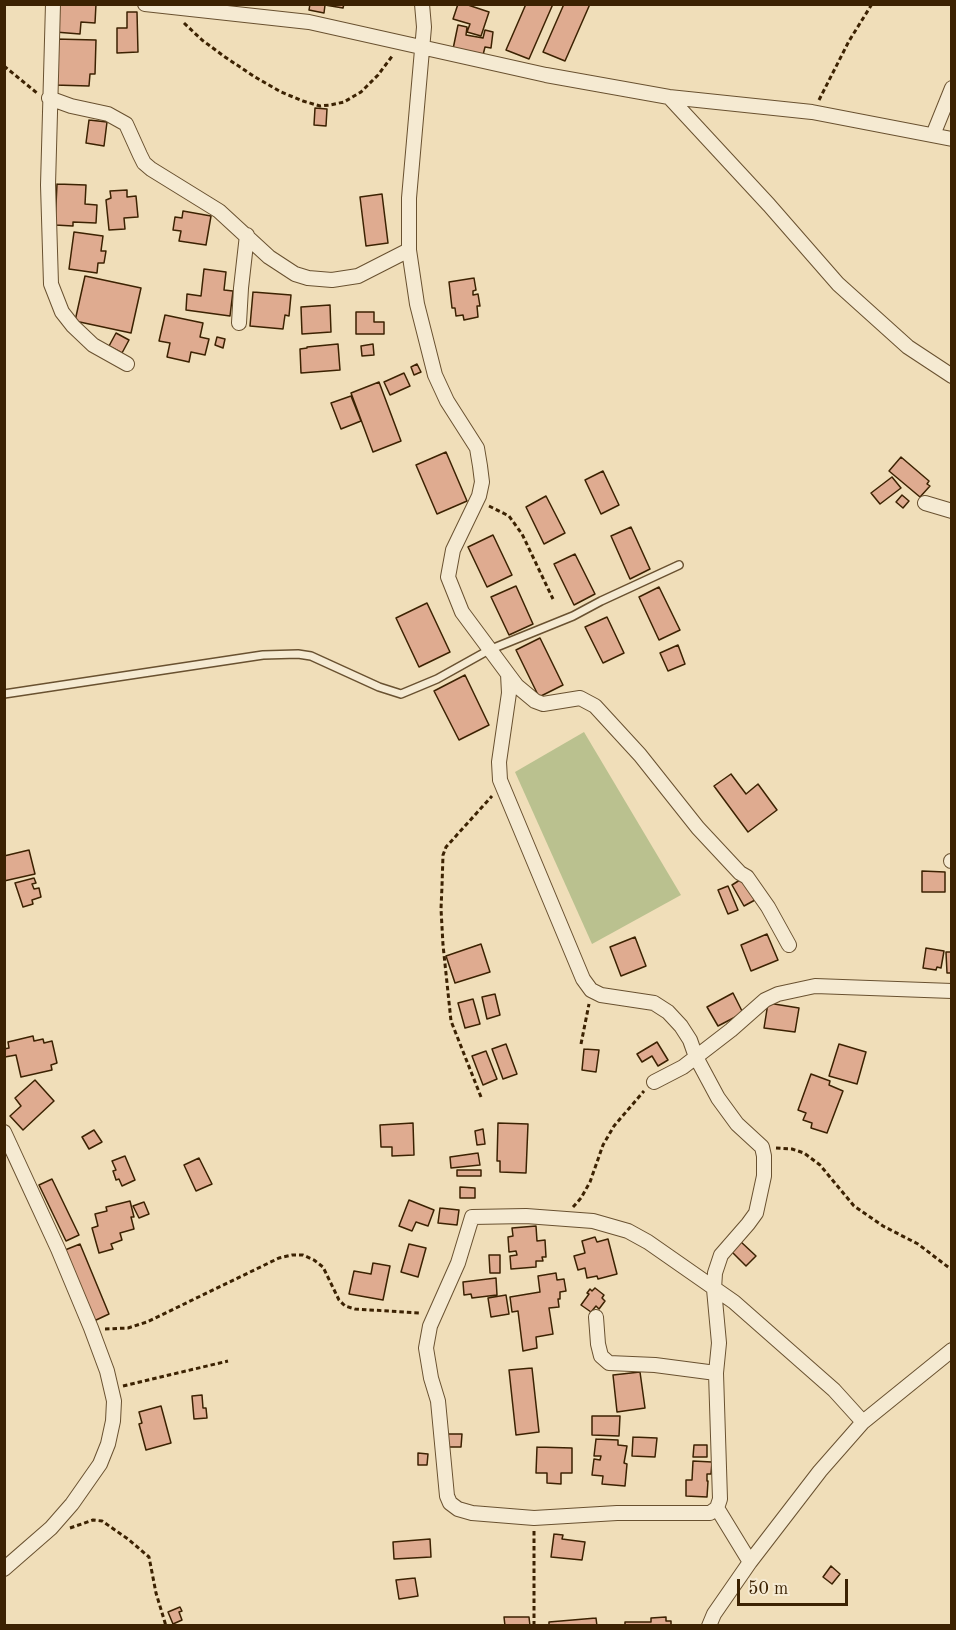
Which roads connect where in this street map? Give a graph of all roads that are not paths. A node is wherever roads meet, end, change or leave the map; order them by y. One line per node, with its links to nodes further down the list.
1 (53, 4): 7 (street)
2 (145, 4): 4 (street)
3 (422, 4): 4 (street)
4 (421, 48): 6 (street); 11 (street)
5 (951, 88): 8 (street)
6 (669, 97): 8 (street); 14 (street)
7 (50, 98): 10 (street); 13 (street)
8 (933, 135): 9 (street)
9 (951, 139)
10 (247, 235): 11 (street); 12 (street)
11 (409, 250): 18 (street)
12 (239, 323)
13 (127, 364)
14 (951, 376)
15 (925, 503): 16 (street)
16 (951, 511)
17 (679, 565): 18 (lane)
18 (489, 650): 19 (street); 20 (lane)
19 (508, 674): 21 (street); 23 (street)
20 (4, 694)
21 (789, 945)
22 (951, 991): 23 (street)
23 (696, 1057): 24 (street); 26 (street)
24 (654, 1082)
25 (4, 1132): 33 (street)
26 (714, 1289): 29 (street); 30 (street); 31 (street)
27 (596, 1317): 29 (street)
28 (951, 1350): 30 (street)
29 (716, 1373): 31 (street)
30 (863, 1422): 32 (street)
31 (717, 1508): 32 (street)
32 (750, 1562): 34 (street)
33 (4, 1569)
34 (709, 1626)

